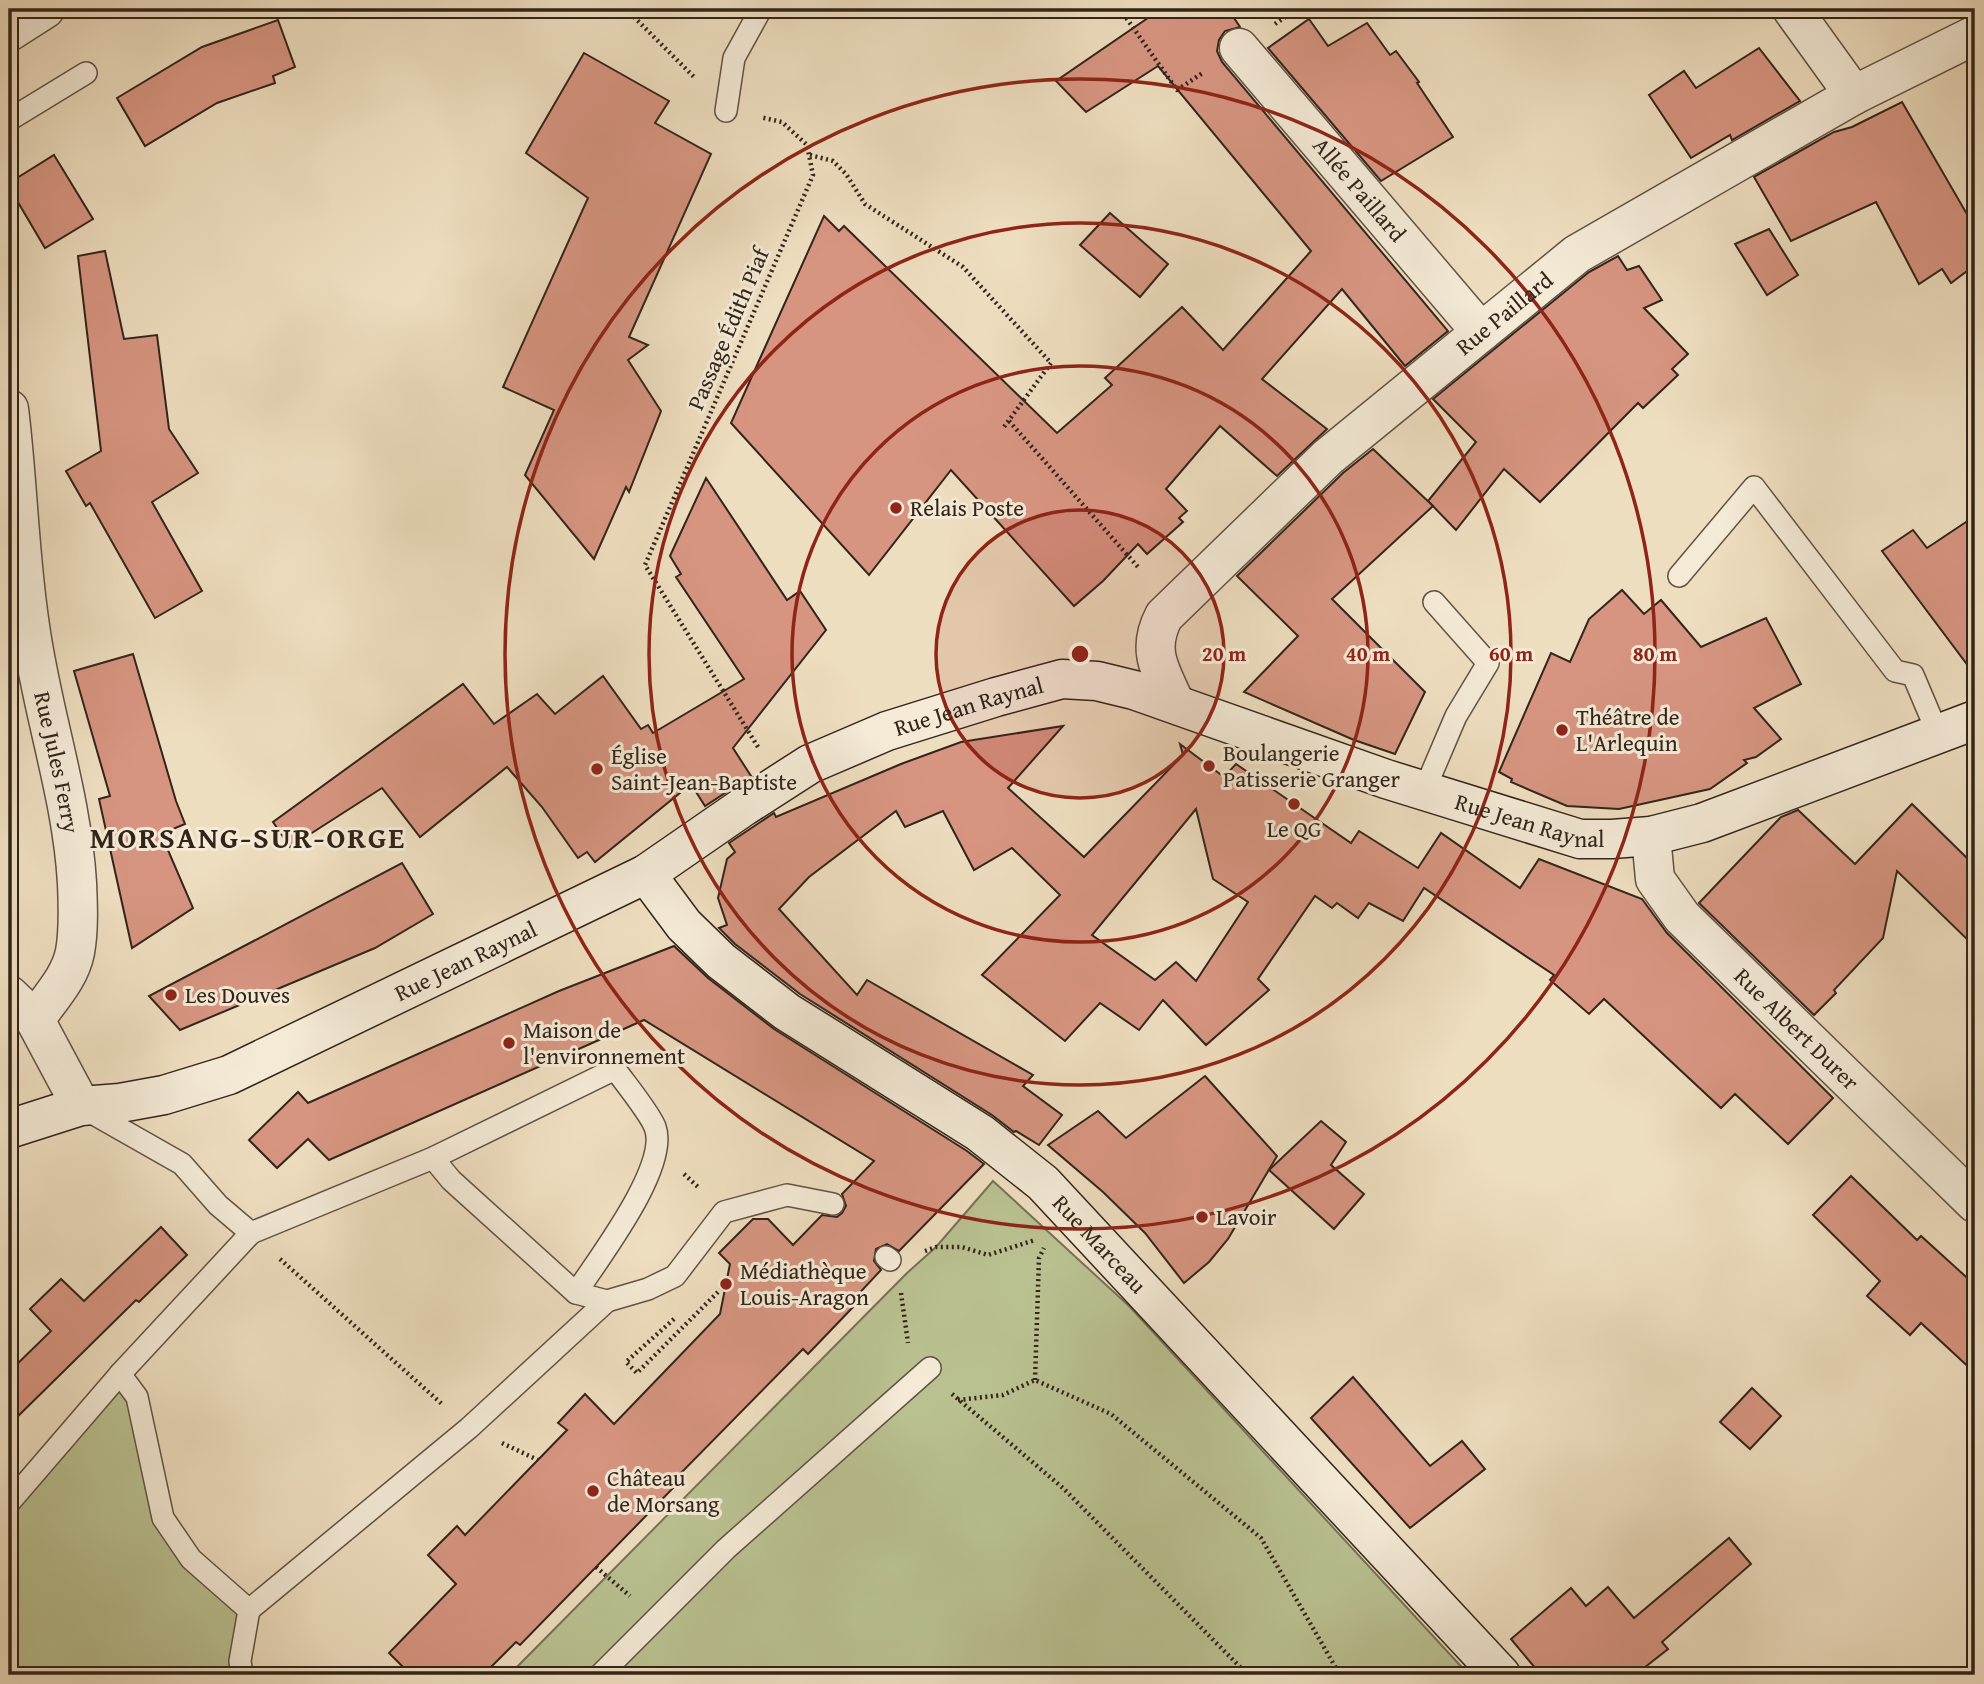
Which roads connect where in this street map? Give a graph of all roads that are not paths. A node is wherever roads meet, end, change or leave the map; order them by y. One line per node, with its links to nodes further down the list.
1 (45, 9): 4 (street)
2 (761, 9): 9 (lane)
3 (1792, 9): 8 (street)
4 (9, 32)
5 (1975, 35): 8 (street, Rue Paillard)
6 (1238, 48): 11 (street, Allée Paillard)
7 (86, 73): 10 (lane)
8 (1854, 95): 11 (street, Rue Paillard)
9 (726, 111)
10 (9, 120)
11 (1480, 332): 15 (street, Rue Paillard)
12 (9, 409): 21 (street, Rue Jules Ferry)
13 (1679, 576): 17 (lane)
14 (1434, 602): 18 (lane)
15 (1175, 703): 18 (street, Rue Jean Raynal); 20 (street, Rue Jean Raynal)
16 (1975, 720): 17 (street, Rue Jean Raynal)
17 (1938, 734): 19 (street, Rue Jean Raynal)
18 (1424, 791): 19 (street, Rue Jean Raynal)
19 (1651, 836): 25 (street, Rue Albert Durer)
20 (646, 874): 22 (street, Rue Jean Raynal); 36 (street, Rue Marceau)
21 (22, 1008): 22 (street)
22 (81, 1106): 23 (street, Rue Jean Raynal); 27 (lane)
23 (9, 1129)
24 (433, 1158): 27 (lane); 28 (lane); 28 (lane)
25 (1975, 1203)
26 (833, 1204): 29 (lane)
27 (251, 1233): 31 (lane)
28 (576, 1293): 29 (lane)
29 (607, 1301): 33 (lane)
30 (930, 1368): 35 (lane)
31 (120, 1374): 32 (lane); 33 (lane)
32 (9, 1503)
33 (248, 1609): 34 (lane)
34 (242, 1675)
35 (600, 1675)
36 (1501, 1675)

